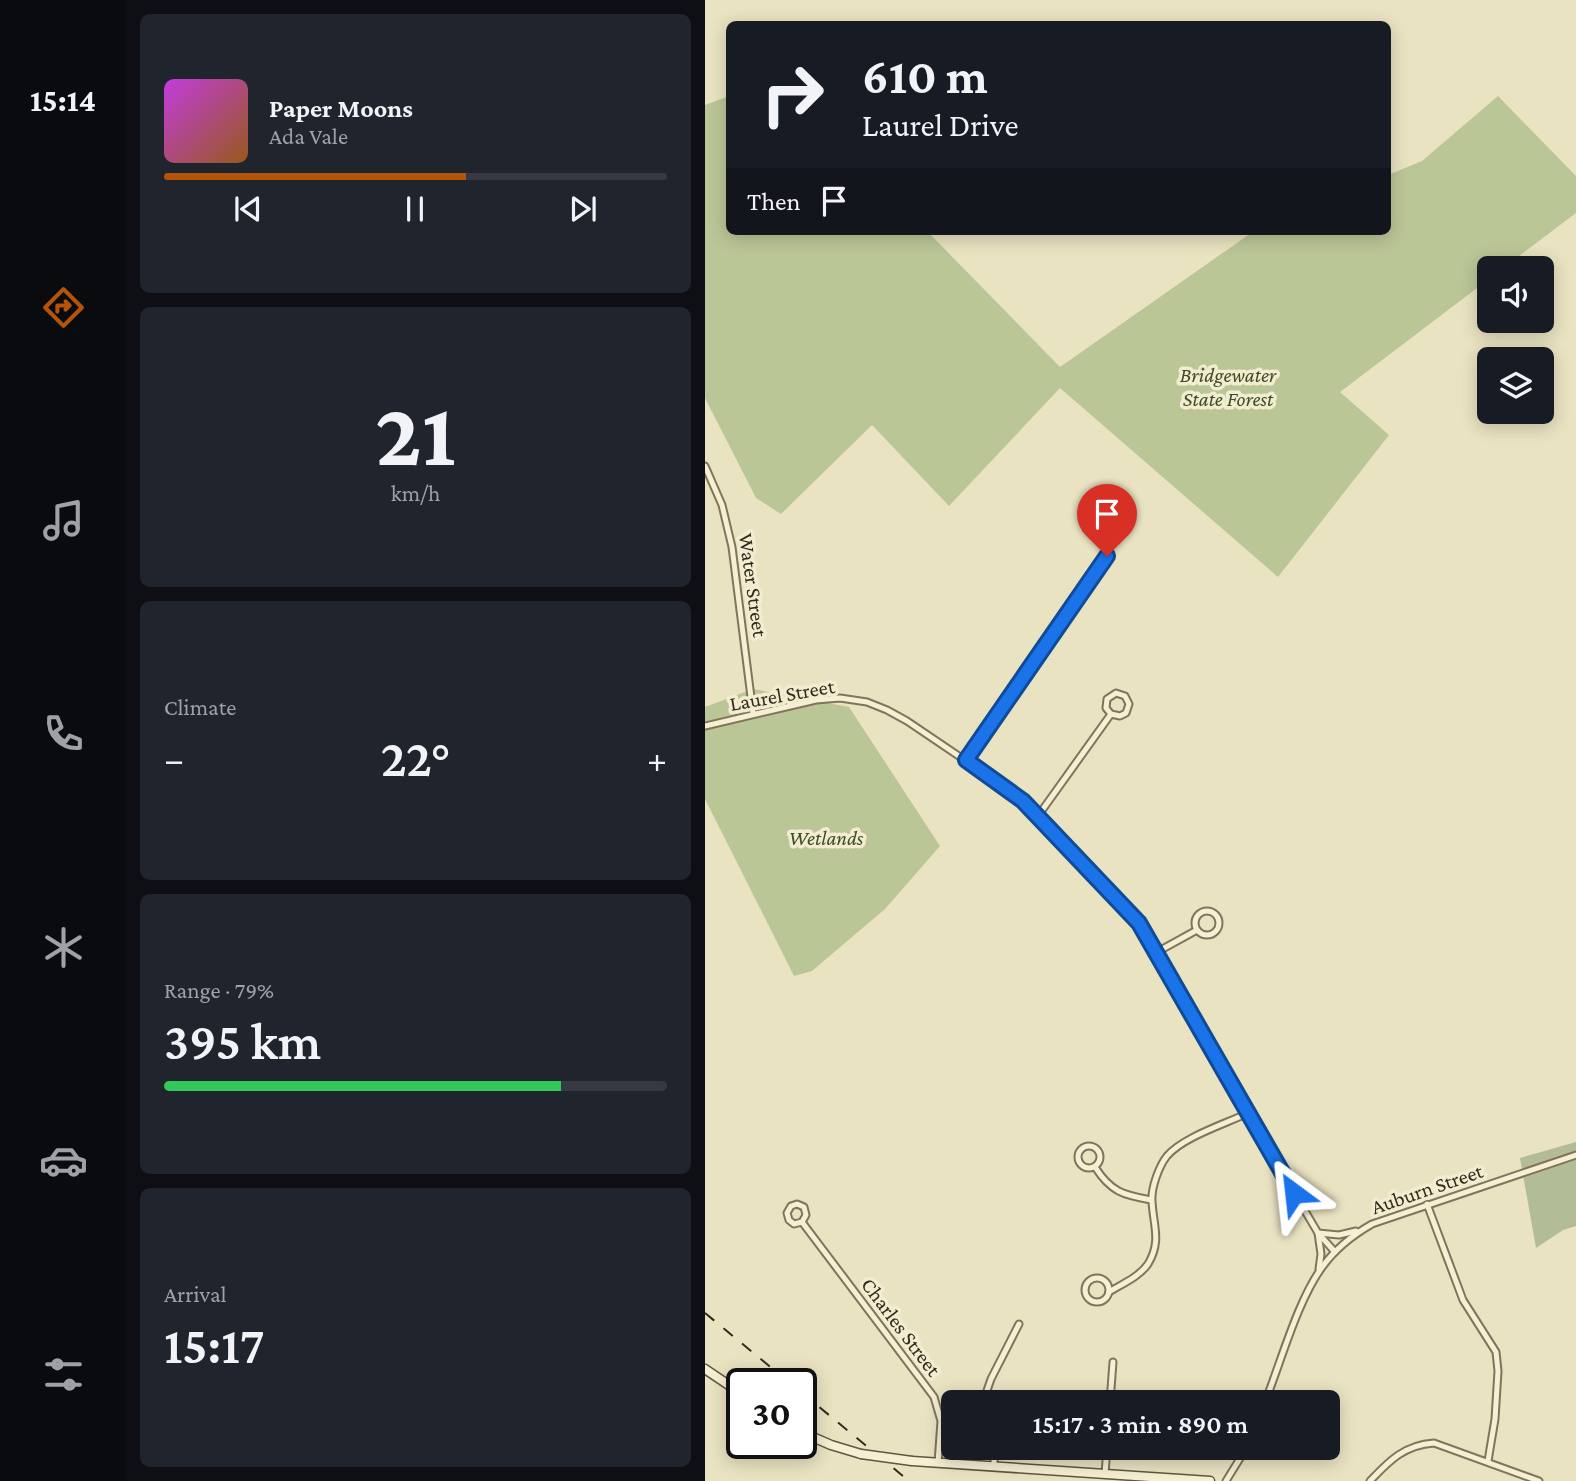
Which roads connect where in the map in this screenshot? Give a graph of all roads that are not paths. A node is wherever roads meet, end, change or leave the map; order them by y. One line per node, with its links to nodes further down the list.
1 (705, 466): 3 (street, Water Street)
2 (1107, 556): 6 (street)
3 (753, 713): 5 (street, Laurel Street); 6 (street, Laurel Street)
4 (1110, 714): 4 (street); 7 (street)
5 (705, 726)
6 (966, 760): 7 (street, Laurel Street)
7 (1038, 816): 9 (street, Laurel Street)
8 (1197, 930): 8 (street); 9 (street)
9 (1157, 952): 10 (street, Laurel Street)
10 (1248, 1113): 13 (street); 17 (street, Laurel Street)
11 (1576, 1155): 14 (street, Auburn Street)
12 (1095, 1167): 12 (street); 13 (street)
13 (1151, 1200): 20 (street)
14 (1427, 1204): 16 (street, Auburn Street); 32 (street)
15 (802, 1222): 33 (street, Charles Street)
16 (1365, 1228): 17 (street); 18 (street, Auburn Street)
17 (1318, 1233): 18 (street, Laurel Street); 19 (street, Laurel Street)
18 (1335, 1252): 19 (street, Auburn Street)
19 (1317, 1274): 27 (street, Auburn Street)
20 (1109, 1292): 20 (street)
21 (1019, 1324): 25 (street)
22 (1113, 1362): 26 (street)
23 (705, 1369): 24 (main road)
24 (726, 1383)
25 (987, 1390)
26 (1111, 1390)
27 (1270, 1390)
28 (817, 1439): 33 (main road, bridge)
29 (993, 1460): 34 (street)
30 (1106, 1460): 35 (street)
31 (1239, 1460): 37 (street)
32 (1488, 1461): 38 (street); 39 (street)
33 (938, 1463): 34 (main road)
34 (993, 1467): 35 (main road)
35 (1105, 1474): 36 (main road)
36 (1210, 1481)
37 (1226, 1481)
38 (1370, 1481)
39 (1539, 1481)

